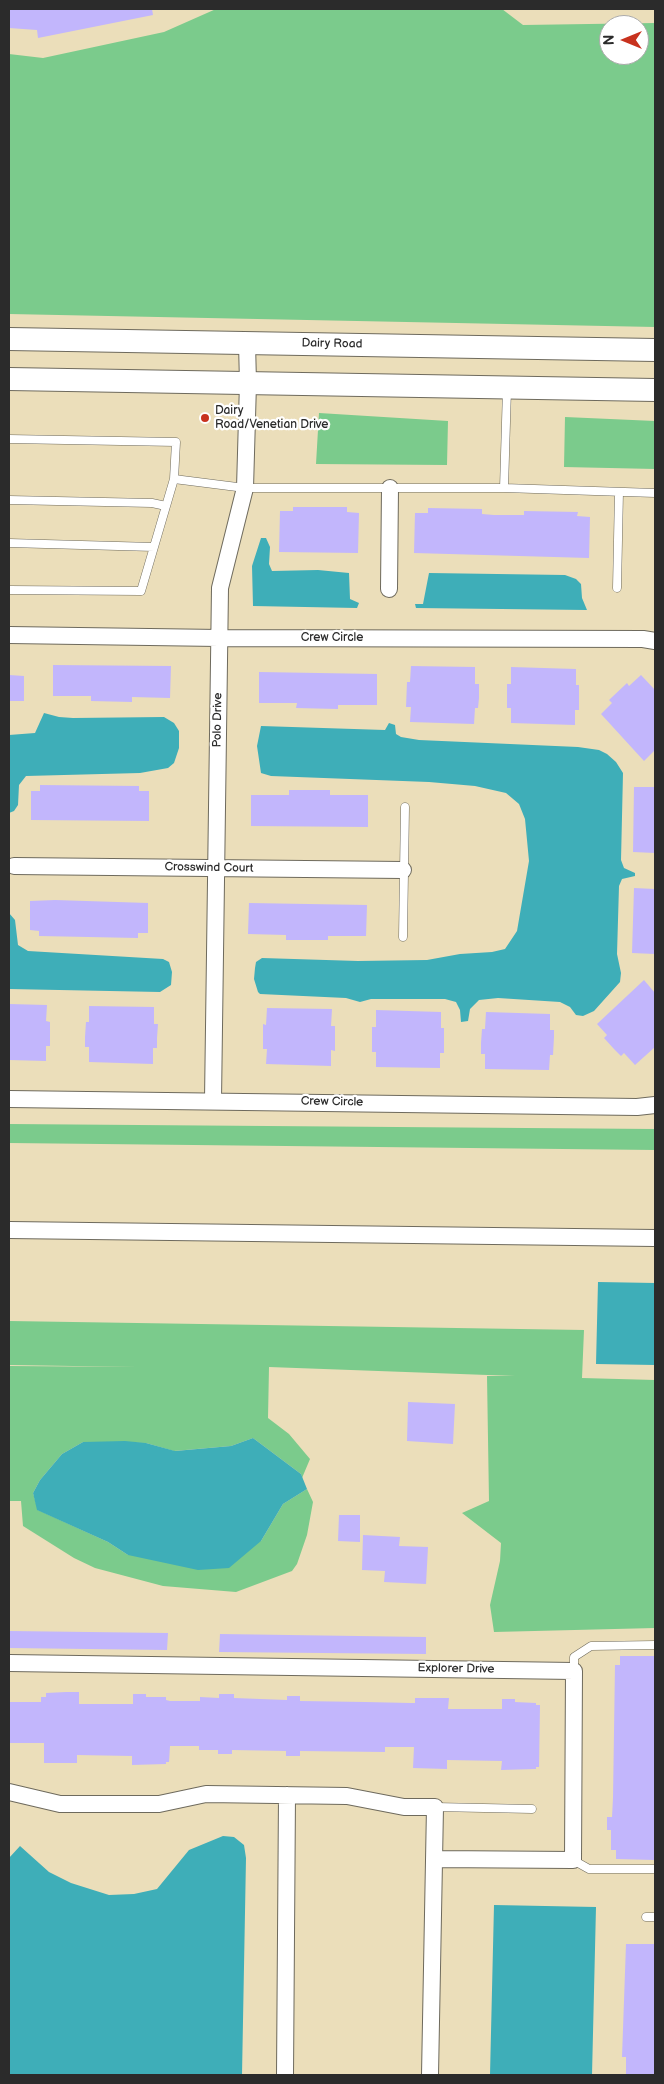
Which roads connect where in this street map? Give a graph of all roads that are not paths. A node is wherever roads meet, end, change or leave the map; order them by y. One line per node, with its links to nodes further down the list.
1 (9, 339): 2 (street, Dairy Road)
2 (247, 343): 3 (street, Dairy Road); 5 (street, Polo Drive)
3 (655, 350)
4 (9, 379): 5 (street)
5 (248, 383): 6 (street); 10 (street, Polo Drive)
6 (507, 387): 7 (street); 12 (lane)
7 (655, 390)
8 (9, 439): 9 (lane)
9 (174, 478): 10 (lane); 16 (lane)
10 (244, 488): 11 (lane); 23 (street, Polo Drive)
11 (390, 488): 12 (lane); 21 (street)
12 (504, 488): 13 (lane)
13 (619, 492): 14 (lane); 19 (lane)
14 (655, 493)
15 (9, 500): 16 (lane)
16 (166, 506): 18 (lane)
17 (9, 543): 18 (lane)
18 (154, 546): 20 (lane)
19 (617, 588)
20 (9, 590)
21 (389, 590)
22 (9, 635): 23 (street, Crew Circle)
23 (219, 638): 24 (street, Crew Circle); 27 (street, Polo Drive)
24 (655, 641)
25 (405, 807): 28 (lane)
26 (14, 866): 27 (street, Crosswind Court)
27 (216, 868): 28 (street, Crosswind Court); 31 (street, Polo Drive)
28 (403, 870): 29 (lane)
29 (404, 937)
30 (9, 1099): 31 (street, Crew Circle)
31 (213, 1100): 32 (street, Crew Circle)
32 (655, 1105)
33 (9, 1230): 34 (street)
34 (655, 1238)
35 (655, 1645): 37 (lane)
36 (9, 1663): 37 (street, Explorer Drive)
37 (574, 1671): 43 (street)
38 (9, 1792): 39 (street)
39 (287, 1795): 40 (street); 47 (street)
40 (435, 1807): 41 (lane); 42 (street)
41 (532, 1809)
42 (434, 1859): 43 (street); 48 (street)
43 (573, 1860): 44 (lane)
44 (655, 1868)
45 (646, 1917): 46 (lane)
46 (655, 1917)
47 (285, 2075)
48 (430, 2075)

